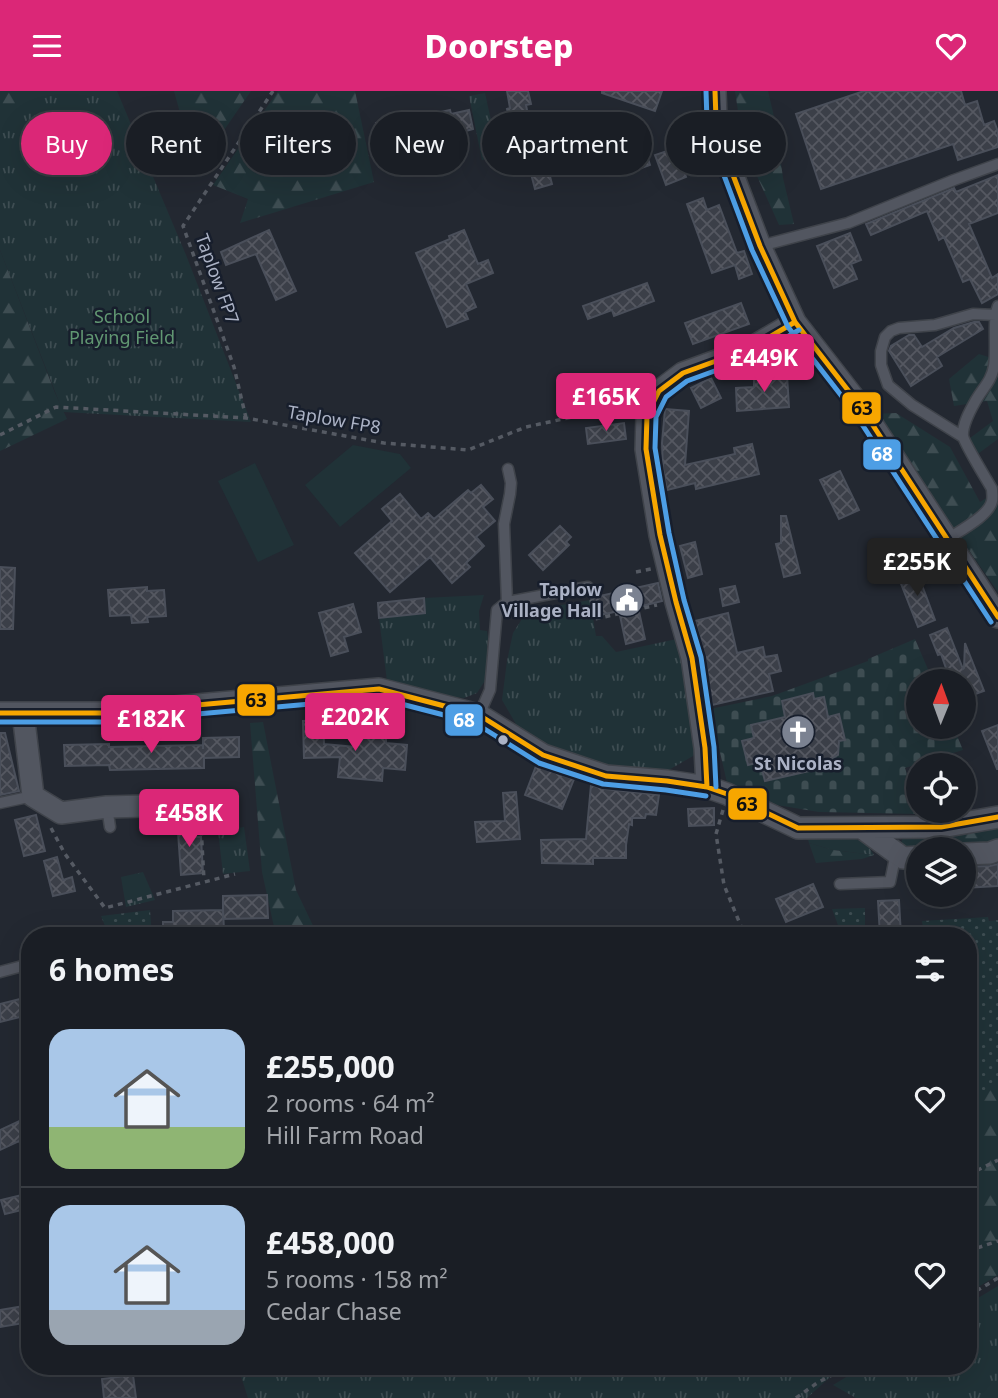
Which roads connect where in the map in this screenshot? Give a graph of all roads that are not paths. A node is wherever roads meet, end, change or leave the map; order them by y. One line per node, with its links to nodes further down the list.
1 (715, 91): 3 (street)
2 (998, 164): 3 (lane)
3 (760, 246): 5 (street)
4 (997, 310): 6 (lane); 6 (lane)
5 (795, 322): 8 (street); 15 (street)
6 (963, 437): 8 (lane)
7 (508, 469): 10 (lane)
8 (946, 540): 11 (street)
9 (588, 587): 10 (lane)
10 (507, 603): 14 (lane)
11 (998, 617)
12 (0, 713): 13 (street)
13 (23, 713): 14 (street); 16 (street)
14 (479, 715): 15 (street)
15 (717, 791): 20 (street)
16 (33, 796): 17 (lane); 18 (street)
17 (0, 803)
18 (225, 804)
19 (998, 817): 20 (street)
20 (862, 828): 22 (street)
21 (998, 850): 23 (street)
22 (896, 853): 24 (street); 25 (lane)
23 (976, 853)
24 (906, 858)
25 (840, 884)
26 (21, 966): 27 (lane)
27 (0, 972)

